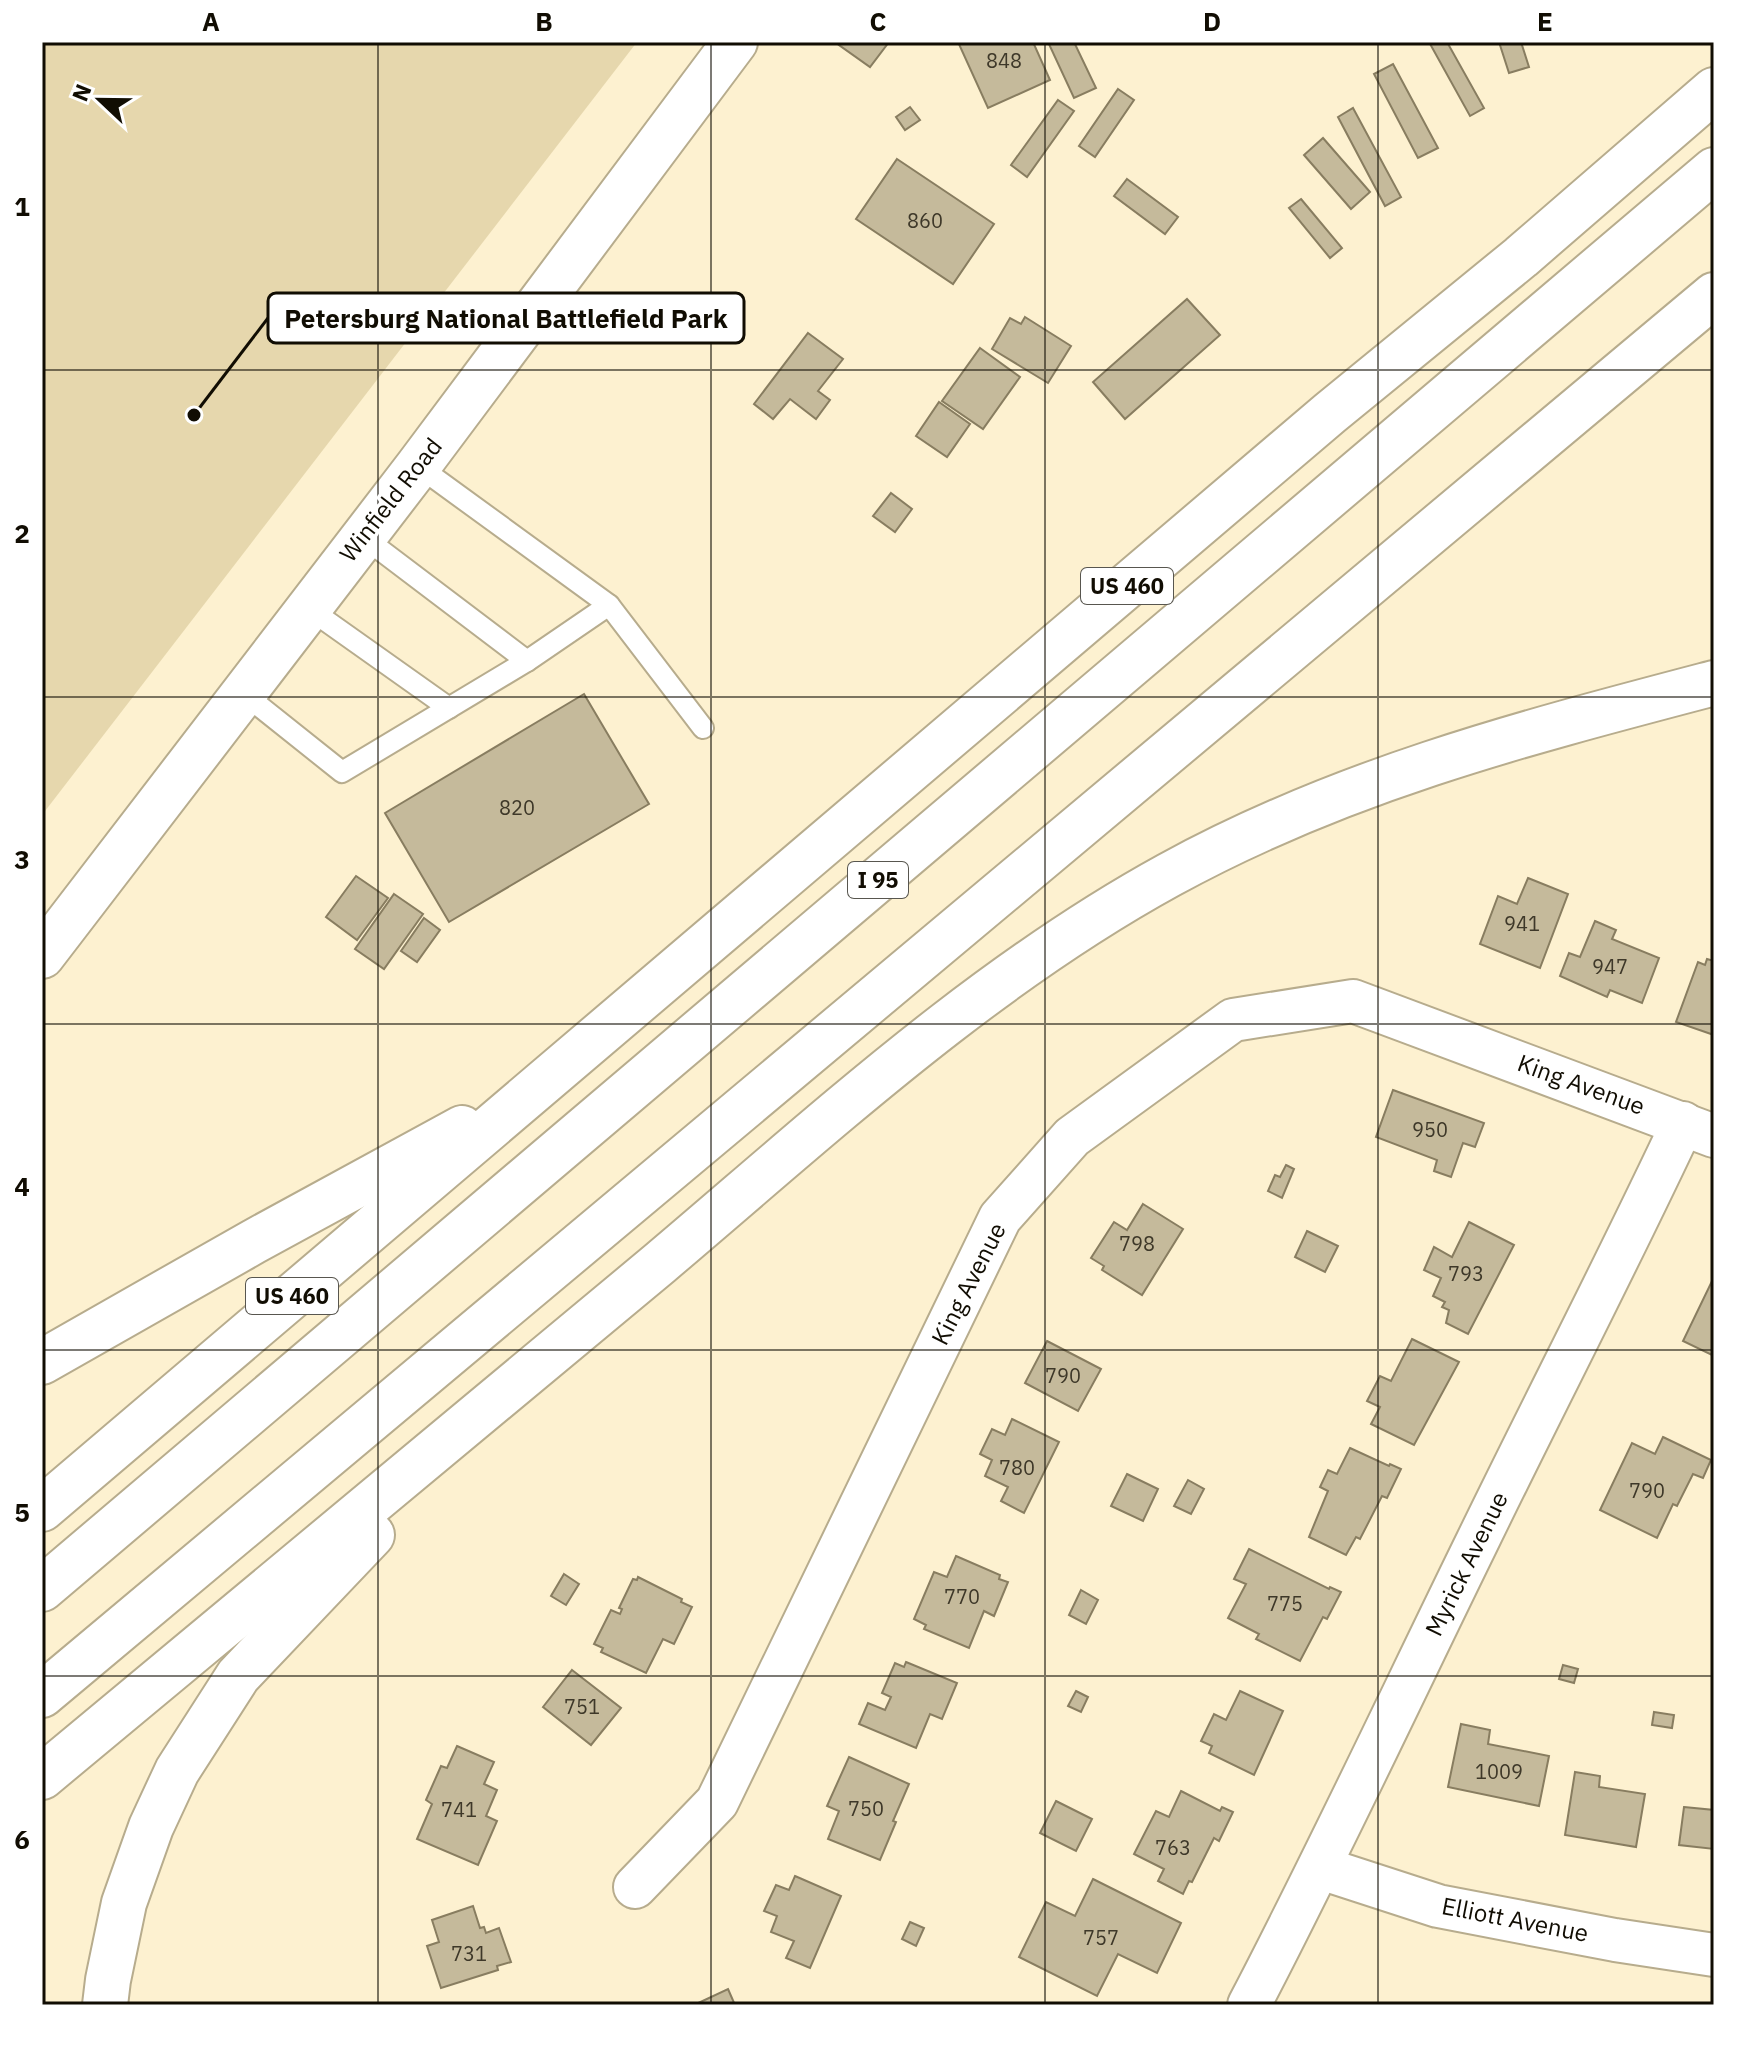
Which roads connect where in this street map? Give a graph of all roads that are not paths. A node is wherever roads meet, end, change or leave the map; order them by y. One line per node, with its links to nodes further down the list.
1 (735, 42): 5 (main road, Winfield Road)
2 (1714, 90): 15 (main road, US 460)
3 (1714, 170): 20 (main road, I 95)
4 (1714, 295): 21 (main road)
5 (418, 466): 6 (main road, Winfield Road); 7 (lane)
6 (362, 536): 8 (main road, Winfield Road); 9 (lane)
7 (609, 605): 9 (lane); 13 (lane)
8 (308, 608): 11 (main road, Winfield Road); 12 (lane)
9 (527, 661): 12 (lane)
10 (1714, 683): 18 (main road)
11 (243, 693): 12 (lane); 14 (main road, Winfield Road)
12 (449, 708)
13 (703, 728)
14 (42, 956)
15 (541, 1084): 17 (main road); 19 (main road, US 460)
16 (1698, 1129): 23 (street, Myrick Avenue); 24 (street, King Avenue)
17 (42, 1362)
18 (541, 1363): 22 (main road); 26 (main road)
19 (42, 1509)
20 (42, 1589)
21 (42, 1695)
22 (42, 1777)
23 (1321, 1868): 25 (street, Elliott Avenue); 27 (street, Myrick Avenue)
24 (635, 1887)
25 (1714, 1955)
26 (105, 2005)
27 (1249, 2005)

